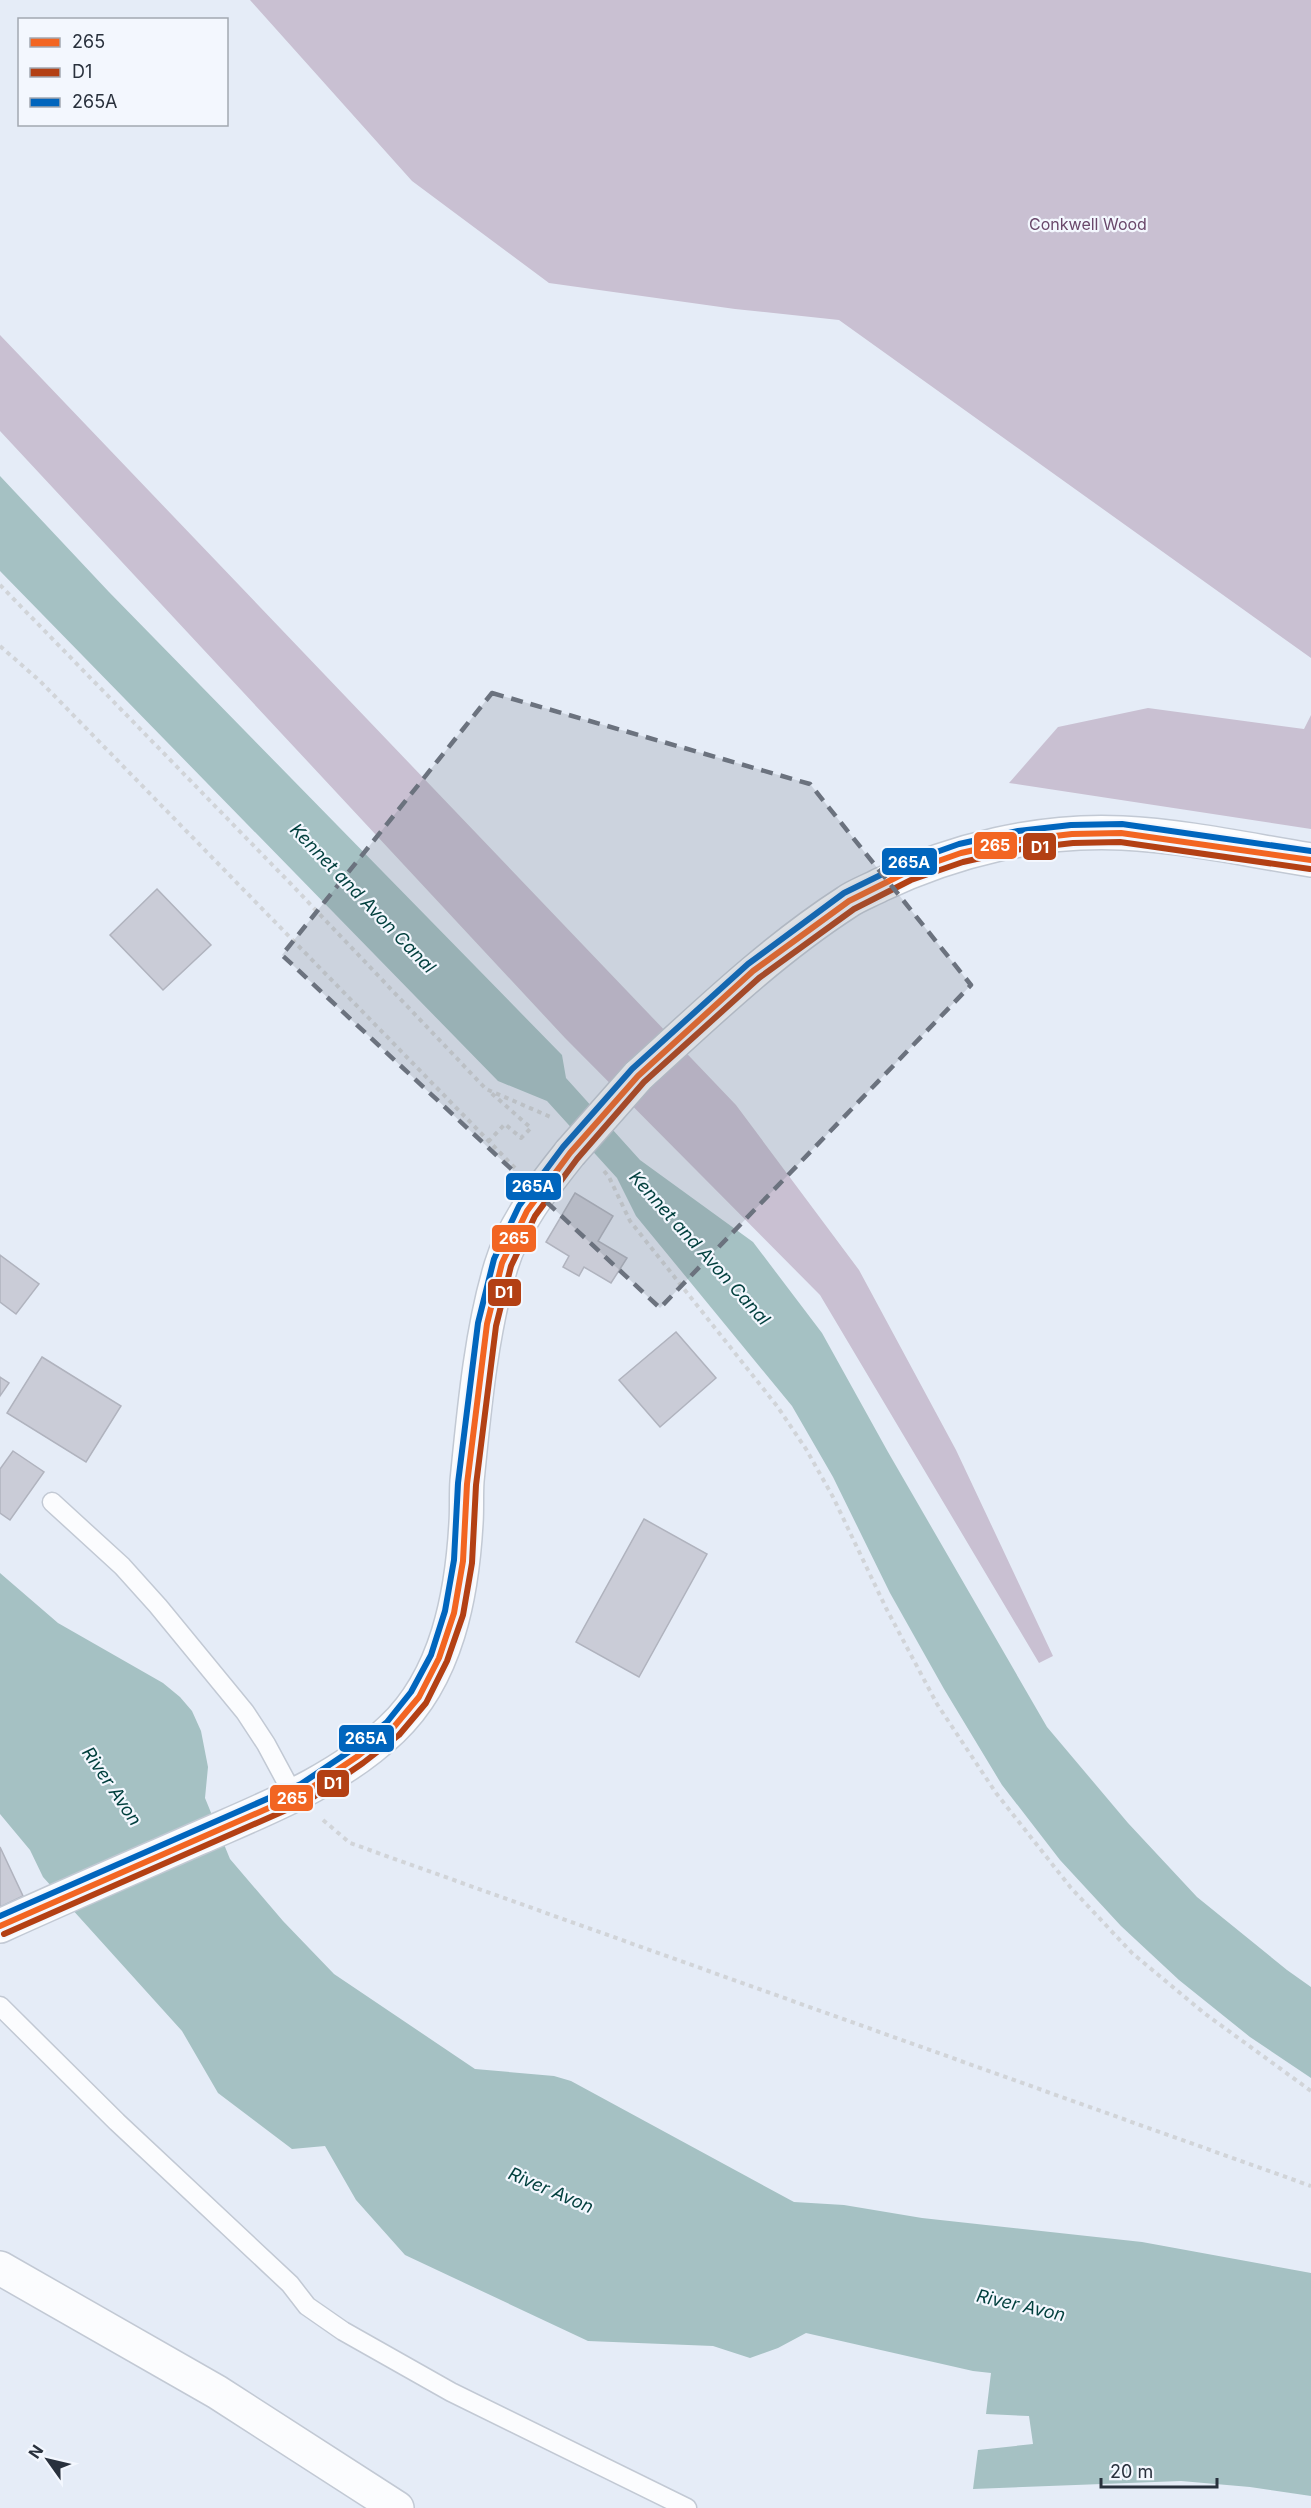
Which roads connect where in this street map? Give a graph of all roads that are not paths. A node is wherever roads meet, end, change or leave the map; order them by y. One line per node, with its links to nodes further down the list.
1 (1311, 860): 3 (main road, bridge)
2 (52, 1502): 3 (lane)
3 (300, 1794): 4 (main road)
4 (0, 1926)
5 (0, 2006): 8 (lane)
6 (0, 2268): 7 (main road)
7 (397, 2508)
8 (687, 2508)

